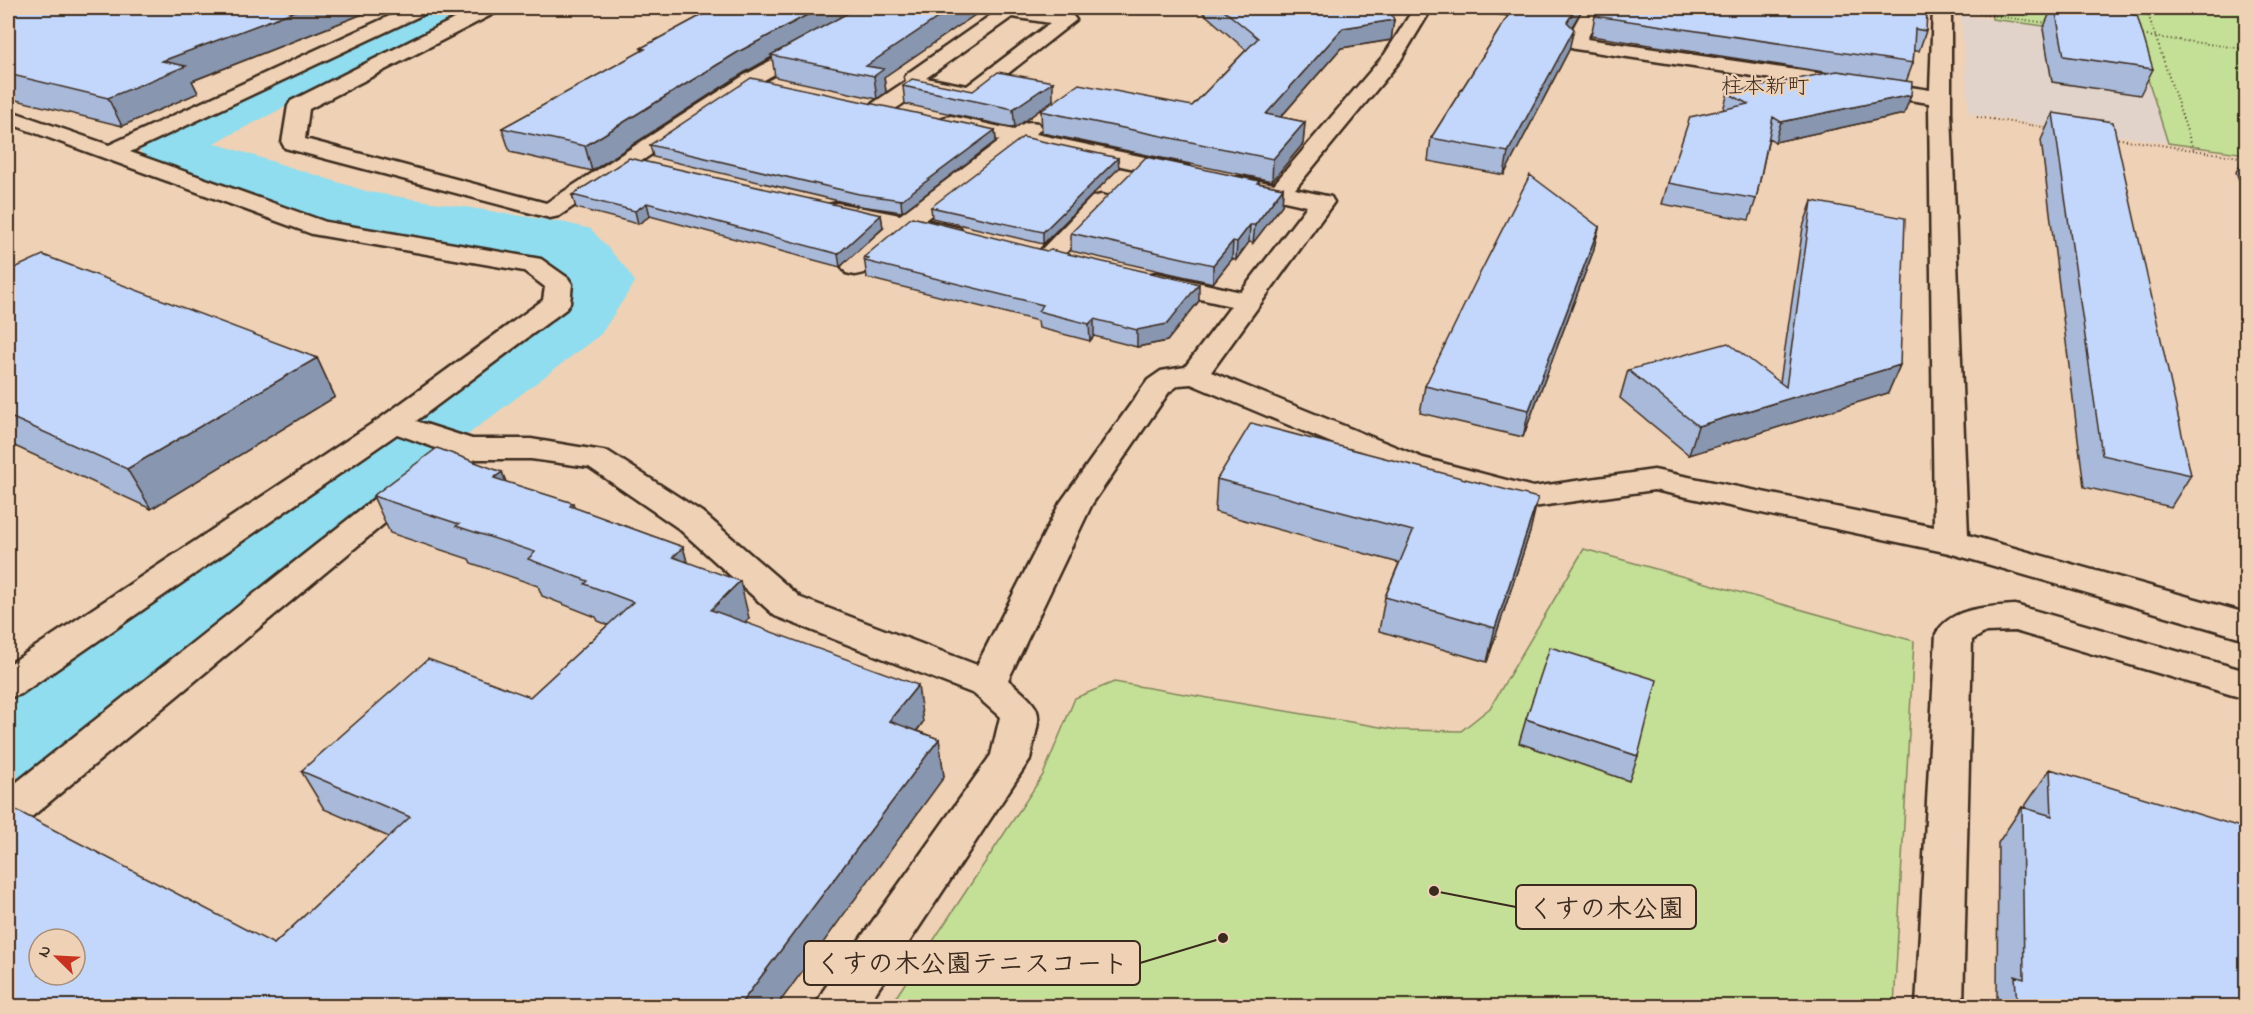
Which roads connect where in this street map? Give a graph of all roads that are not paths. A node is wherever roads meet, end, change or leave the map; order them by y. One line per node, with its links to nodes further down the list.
1 (421, 8): 14 (street)
2 (490, 8): 15 (street)
3 (878, 8): 7 (street)
4 (1423, 8): 18 (street)
5 (1593, 8): 10 (street)
6 (1942, 8): 10 (street)
7 (750, 80): 9 (street); 15 (street)
8 (917, 83): 8 (street); 13 (street)
9 (783, 87)
10 (1940, 105): 29 (street)
11 (8, 116): 14 (street)
12 (1045, 118): 13 (street)
13 (1017, 137): 17 (street); 20 (street)
14 (110, 153): 27 (street)
15 (628, 160): 16 (street)
16 (663, 168)
17 (1126, 178): 18 (street); 22 (street)
18 (1279, 193): 25 (street)
19 (813, 204): 20 (street)
20 (907, 222): 21 (street); 23 (street)
21 (972, 238)
22 (1048, 257)
23 (855, 267)
24 (1137, 277): 25 (street)
25 (1248, 302): 26 (street)
26 (1194, 375): 29 (street); 32 (street)
27 (393, 423): 28 (street); 31 (street)
28 (469, 449): 32 (street); 34 (street)
29 (1951, 542): 30 (street)
30 (2247, 626)
31 (8, 684)
32 (987, 684): 35 (street)
33 (2247, 685): 36 (street)
34 (8, 812)
35 (840, 1006)
36 (1939, 1006)

